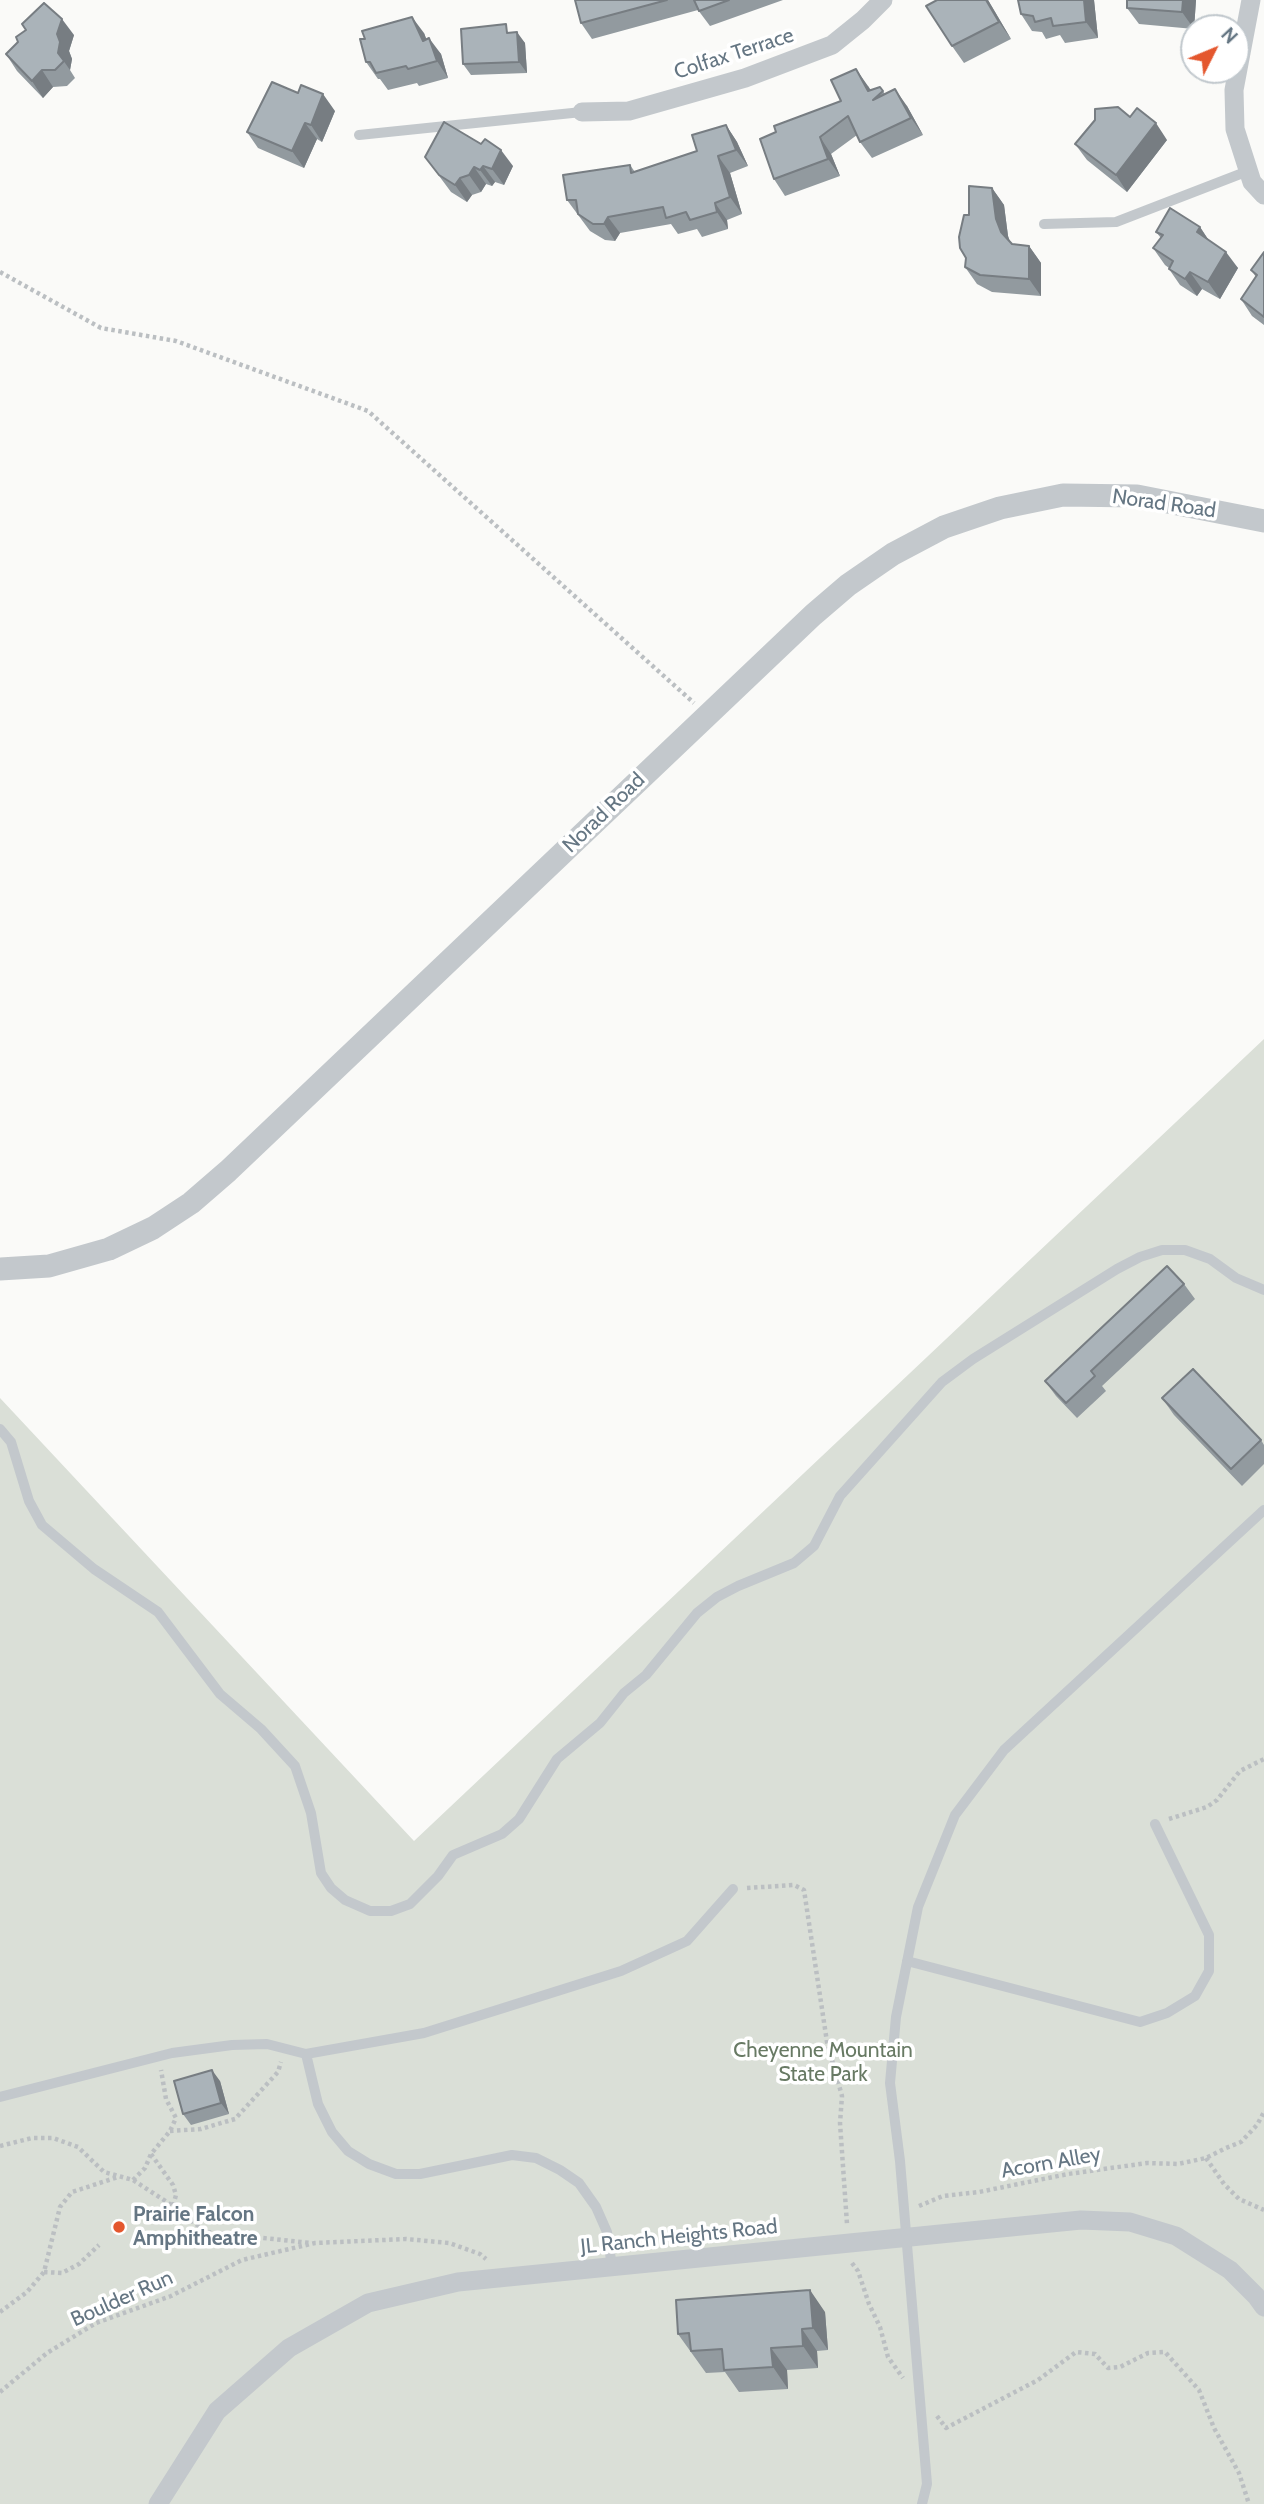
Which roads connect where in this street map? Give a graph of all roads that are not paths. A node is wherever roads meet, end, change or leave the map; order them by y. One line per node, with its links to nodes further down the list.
1 (883, 0): 3 (street, Colfax Terrace)
2 (1251, 0): 5 (street)
3 (582, 112): 4 (lane)
4 (359, 135)
5 (1248, 171): 6 (street); 7 (lane)
6 (1264, 195)
7 (1044, 224)
8 (1264, 521): 9 (street, Norad Road)
9 (0, 1269)
10 (1264, 1290): 11 (lane)
11 (0, 1429)
12 (1264, 1510): 15 (lane)
13 (1155, 1824): 15 (lane)
14 (733, 1889): 16 (lane)
15 (907, 1961): 18 (lane)
16 (306, 2054): 17 (lane); 19 (lane)
17 (0, 2097)
18 (905, 2238): 19 (street, JL Ranch Heights Road); 20 (street, JL Ranch Heights Road); 22 (lane)
19 (612, 2267): 21 (street, JL Ranch Heights Road)
20 (1264, 2307)
21 (158, 2504)
22 (922, 2504)

